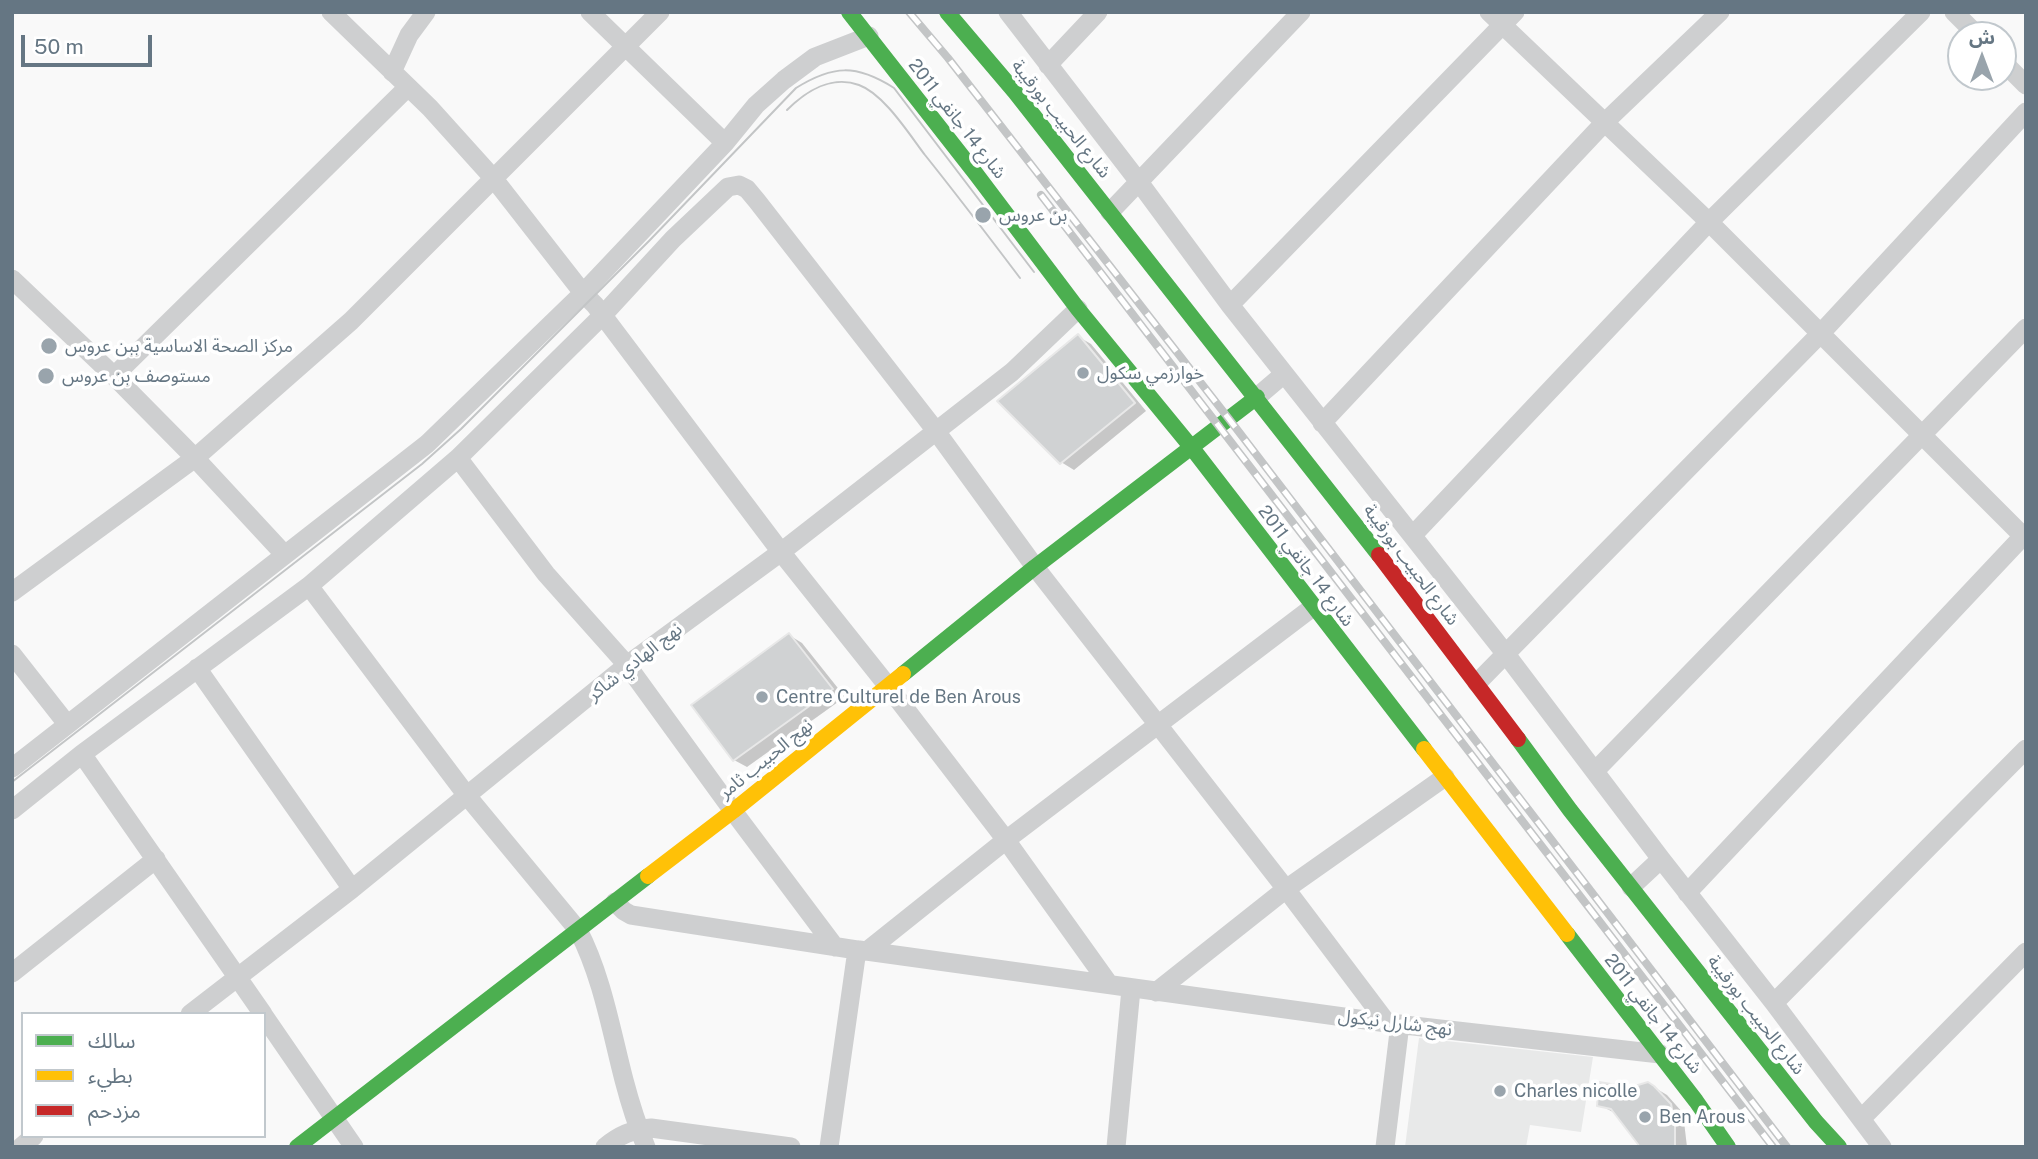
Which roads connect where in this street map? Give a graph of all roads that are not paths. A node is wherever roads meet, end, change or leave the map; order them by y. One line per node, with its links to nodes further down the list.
1 (331, 12): 16 (street)
2 (426, 12): 16 (street)
3 (590, 12): 14 (street)
4 (660, 12): 14 (street)
5 (849, 12): 13 (street, شارع 14 جانفي 2011)
6 (947, 12): 23 (street, شارع الحبيب بورقيبة)
7 (1008, 12): 15 (street)
8 (1098, 12): 15 (street)
9 (1301, 12): 22 (street)
10 (1720, 12): 19 (street)
11 (1921, 12): 24 (street)
12 (1502, 17): 19 (street); 27 (street)
13 (869, 36): 20 (street); 28 (street, شارع 14 جانفي 2011)
14 (625, 48): 20 (street); 21 (street)
15 (1048, 65): 22 (street)
16 (392, 72): 17 (street)
17 (408, 87): 21 (street); 33 (street)
18 (2026, 113): 31 (street)
19 (1604, 123): 24 (street); 35 (street)
20 (725, 143): 26 (street)
21 (494, 178): 26 (street); 39 (street)
22 (1139, 182): 23 (street); 27 (street)
23 (1110, 212): 34 (street, شارع الحبيب بورقيبة)
24 (1709, 222): 31 (street); 41 (street)
25 (12, 279): 33 (street)
26 (583, 293): 29 (street); 44 (street)
27 (1230, 305): 32 (street)
28 (1078, 309): 36 (street, نهج الهادي شاكر); 38 (street, شارع 14 جانفي 2011)
29 (602, 316): 36 (street); 40 (street); 43 (street)
30 (2026, 328): 37 (street)
31 (1821, 333): 37 (street); 49 (street)
32 (1284, 374): 34 (street); 35 (street)
33 (114, 376): 39 (street)
34 (1257, 397): 38 (street, نهج الحبيب ثامر); 53 (street, شارع الحبيب بورقيبة)
35 (1322, 423): 41 (street)
36 (936, 431): 43 (street, نهج الهادي شاكر); 45 (street)
37 (1923, 436): 42 (street); 60 (street)
38 (1192, 448): 45 (street, نهج الحبيب ثامر); 48 (street, شارع 14 جانفي 2011)
39 (195, 458): 44 (street); 47 (street)
40 (458, 458): 46 (street); 51 (street)
41 (1413, 535): 49 (street)
42 (2025, 536): 71 (street)
43 (781, 552): 51 (street, نهج الهادي شاكر); 54 (street)
44 (284, 554): 55 (street)
45 (1035, 567): 54 (street, نهج الحبيب ثامر); 56 (street)
46 (309, 586): 52 (street); 62 (street)
47 (12, 592)
48 (1313, 607): 56 (street); 61 (street, شارع 14 جانفي 2011)
49 (1506, 653): 53 (street); 60 (street)
50 (12, 654): 55 (street)
51 (627, 665): 62 (street, نهج الهادي شاكر); 64 (street)
52 (197, 668): 58 (street); 70 (street)
53 (1477, 683): 68 (street, شارع الحبيب بورقيبة)
54 (887, 685): 64 (street, نهج الحبيب ثامر); 65 (street)
55 (68, 724): 59 (street)
56 (1159, 725): 65 (street); 69 (street)
57 (2026, 749): 82 (street)
58 (82, 754): 63 (street); 66 (street)
59 (12, 768)
60 (1595, 771): 67 (street)
61 (1445, 777): 69 (street); 87 (street, شارع 14 جانفي 2011)
62 (468, 797): 70 (street, نهج الهادي شاكر); 73 (street)
63 (12, 810)
64 (733, 811): 72 (street, نهج الحبيب ثامر); 74 (street)
65 (1006, 840): 75 (street); 79 (street)
66 (156, 859): 77 (street); 78 (street)
67 (1661, 859): 68 (street); 71 (street)
68 (1631, 887): 99 (street, شارع الحبيب بورقيبة)
69 (1286, 888): 81 (street); 86 (street)
70 (352, 889): 78 (street, نهج الهادي شاكر)
71 (1687, 893): 82 (street)
72 (615, 902): 73 (street, نهج الحبيب ثامر); 74 (street, نهج شارل نيكول)
73 (578, 930): 88 (street, نهج الحبيب ثامر); 90 (street)
74 (835, 947): 75 (street, نهج شارل نيكول)
75 (862, 950): 79 (street, نهج شارل نيكول); 95 (street)
76 (2026, 953): 89 (street)
77 (12, 973)
78 (237, 977): 83 (street, نهج الهادي شاكر); 84 (street)
79 (1109, 984): 80 (street, نهج شارل نيكول)
80 (1131, 989): 81 (street, نهج شارل نيكول); 96 (street)
81 (1156, 992): 86 (street, نهج شارل نيكول)
82 (1774, 1003): 89 (street)
83 (193, 1012)
84 (261, 1012)
85 (266, 1019): 88 (street)
86 (1394, 1023): 87 (street, نهج شارل نيكول); 97 (street)
87 (1660, 1055): 98 (street, شارع 14 جانفي 2011)
88 (333, 1118): 91 (street, نهج الحبيب ثامر); 92 (street)
89 (1862, 1118): 100 (street)
90 (643, 1138): 93 (street); 94 (street)
91 (297, 1147)
92 (354, 1147)
93 (605, 1147)
94 (791, 1147)
95 (829, 1147)
96 (1116, 1147)
97 (1385, 1147)
98 (1728, 1147)
99 (1839, 1147)
100 (1882, 1147)

